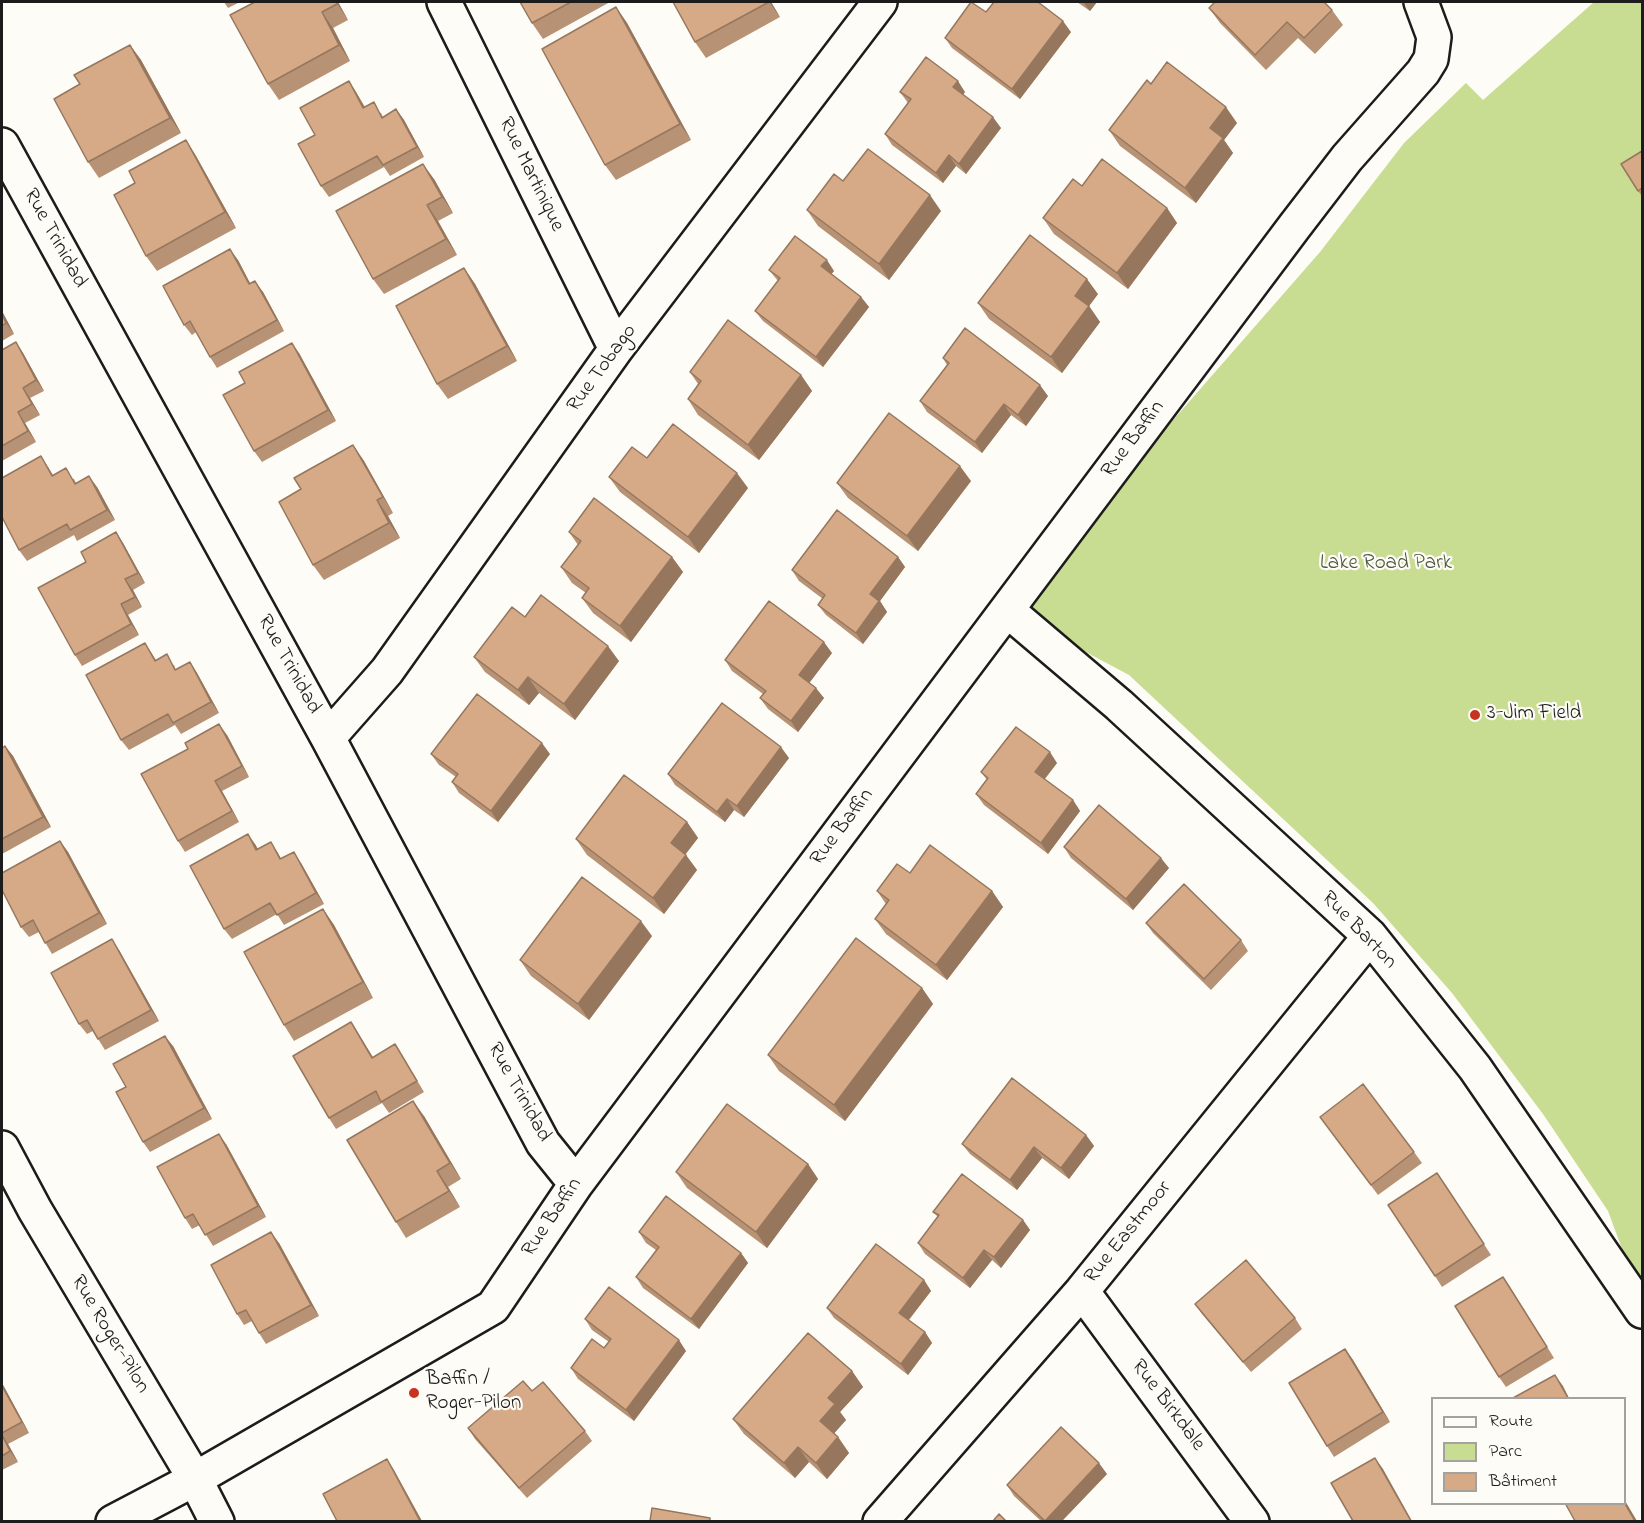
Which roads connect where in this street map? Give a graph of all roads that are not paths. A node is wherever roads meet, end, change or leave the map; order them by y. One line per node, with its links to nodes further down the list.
1 (444, 2): 5 (street, Rue Martinique)
2 (880, 2): 5 (street, Rue Tobago)
3 (1421, 2): 6 (street, Rue Baffin)
4 (2, 145): 7 (street, Rue Trinidad)
5 (616, 349): 7 (street, Rue Tobago)
6 (1007, 610): 8 (street, Rue Barton); 10 (street, Rue Baffin)
7 (328, 738): 10 (street, Rue Trinidad)
8 (1370, 936): 11 (street, Rue Eastmoor); 12 (street, Rue Barton)
9 (2, 1148): 13 (street, Rue Roger-Pilon)
10 (576, 1184): 13 (street, Rue Baffin)
11 (1082, 1291): 16 (street, Rue Eastmoor); 17 (street, Rue Birkdale)
12 (1642, 1311)
13 (195, 1479): 14 (street, Rue Baffin); 15 (street, Rue Roger-Pilon)
14 (113, 1521)
15 (217, 1521)
16 (880, 1521)
17 (1252, 1521)

